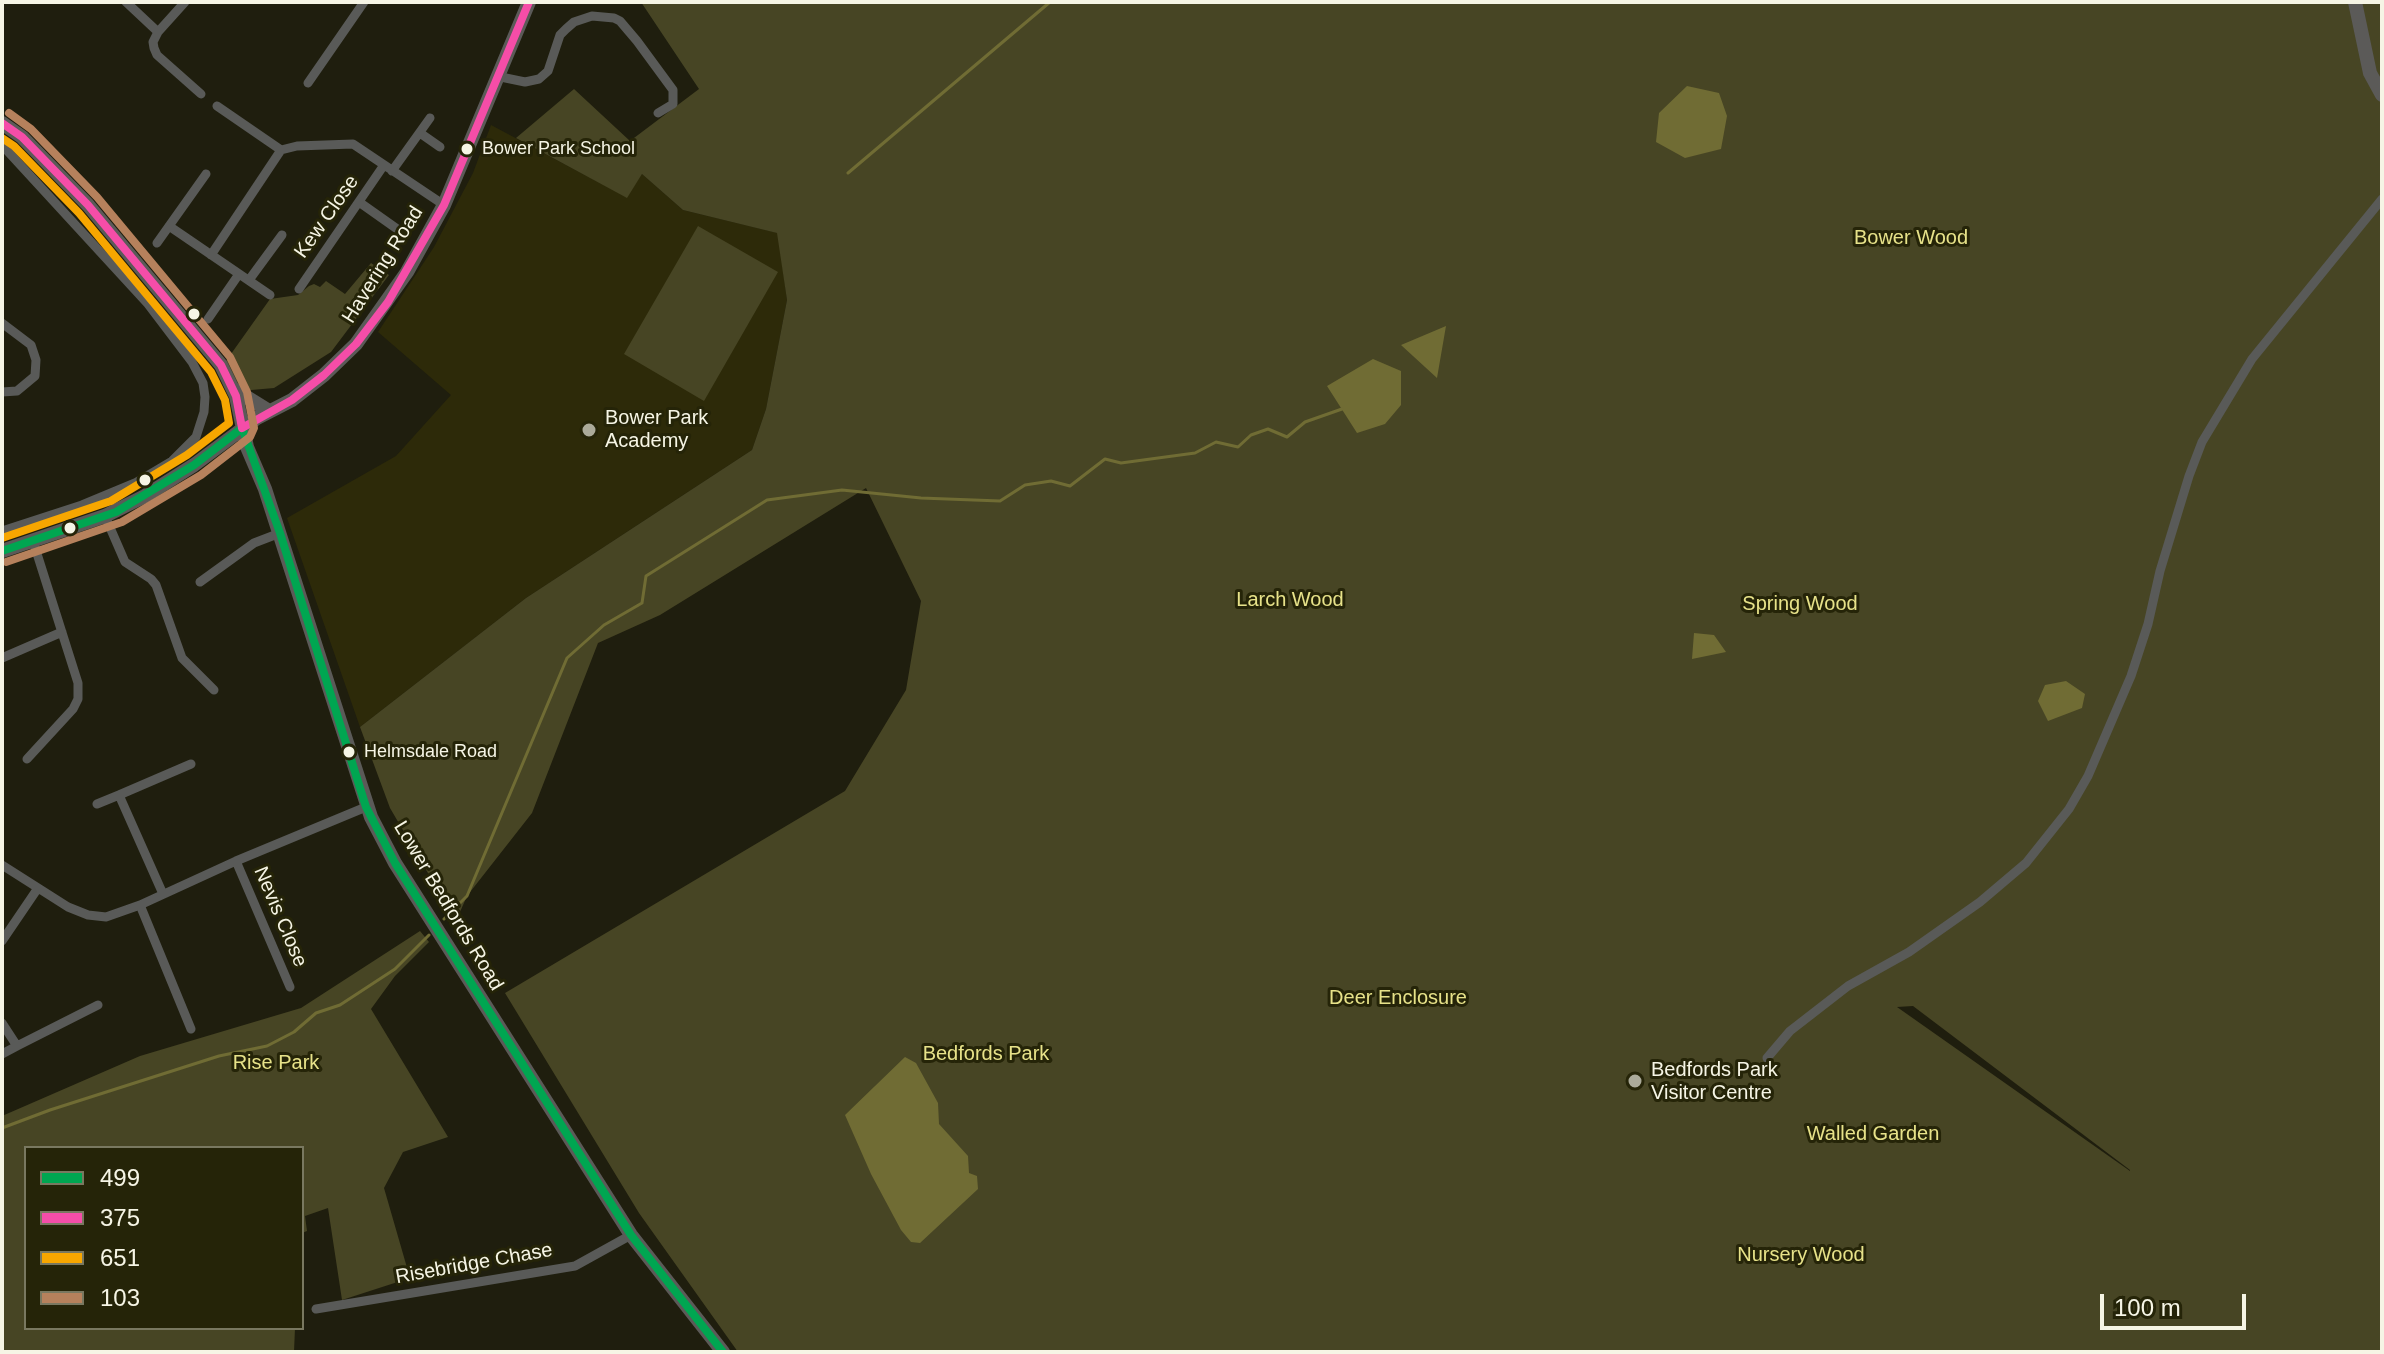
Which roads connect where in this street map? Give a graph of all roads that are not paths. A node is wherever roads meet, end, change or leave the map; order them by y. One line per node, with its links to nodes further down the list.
1 (126, 2): 6 (street)
2 (185, 2): 6 (street)
3 (364, 2): 8 (street)
4 (529, 2): 7 (main road, Havering Road)
5 (2355, 2): 10 (main road)
6 (158, 32): 9 (street)
7 (496, 76): 12 (street); 25 (main road, Havering Road)
8 (308, 83)
9 (201, 94)
10 (2382, 95)
11 (217, 106): 18 (street)
12 (658, 113)
13 (430, 118): 15 (street, Kew Close)
14 (2, 123): 21 (main road)
15 (420, 133): 17 (street); 19 (street, Kew Close)
16 (2, 145): 22 (street)
17 (440, 147)
18 (281, 150): 19 (street); 30 (street)
19 (388, 168): 24 (street, Kew Close); 25 (street)
20 (206, 174): 26 (street)
21 (61, 178): 22 (street); 37 (main road)
22 (45, 191): 42 (street)
23 (2382, 199): 71 (street)
24 (359, 202): 27 (street); 33 (street, Kew Close)
25 (444, 205): 39 (main road, Havering Road)
26 (169, 226): 29 (street); 30 (street)
27 (400, 231)
28 (282, 235): 32 (street)
29 (157, 243)
30 (211, 255): 31 (street)
31 (239, 274): 32 (street); 35 (street)
32 (249, 280): 34 (street)
33 (299, 289)
34 (270, 295)
35 (208, 319)
36 (2, 323): 38 (street)
37 (232, 388): 39 (main road); 40 (main road, Lower Bedfords Road)
38 (2, 392)
39 (269, 411): 40 (main road, Havering Road)
40 (242, 428): 41 (main road, Havering Road); 43 (main road, Lower Bedfords Road)
41 (105, 516): 44 (main road, Havering Road); 48 (street)
42 (2, 531)
43 (280, 533): 46 (street); 58 (main road, Lower Bedfords Road)
44 (33, 541): 45 (main road, Havering Road); 47 (street)
45 (2, 551)
46 (200, 582)
47 (62, 632): 50 (street); 54 (street)
48 (178, 645): 49 (street); 51 (street)
49 (167, 649)
50 (2, 658)
51 (205, 680): 52 (street); 53 (street)
52 (197, 687)
53 (214, 690)
54 (27, 759)
55 (191, 764): 56 (street)
56 (119, 795): 57 (street); 62 (street)
57 (97, 804)
58 (366, 807): 59 (street); 72 (main road, Lower Bedfords Road)
59 (236, 861): 62 (street); 65 (street, Nevis Close)
60 (2, 865): 61 (street)
61 (38, 888): 63 (street); 64 (street)
62 (163, 894): 63 (street)
63 (140, 905): 68 (street)
64 (2, 941)
65 (290, 987)
66 (98, 1005): 69 (street)
67 (2, 1023): 69 (street)
68 (191, 1029)
69 (17, 1046): 70 (street)
70 (2, 1054)
71 (1767, 1058)
72 (631, 1235): 73 (street, Risebridge Chase); 74 (main road, Lower Bedfords Road)
73 (316, 1309)
74 (723, 1352)

